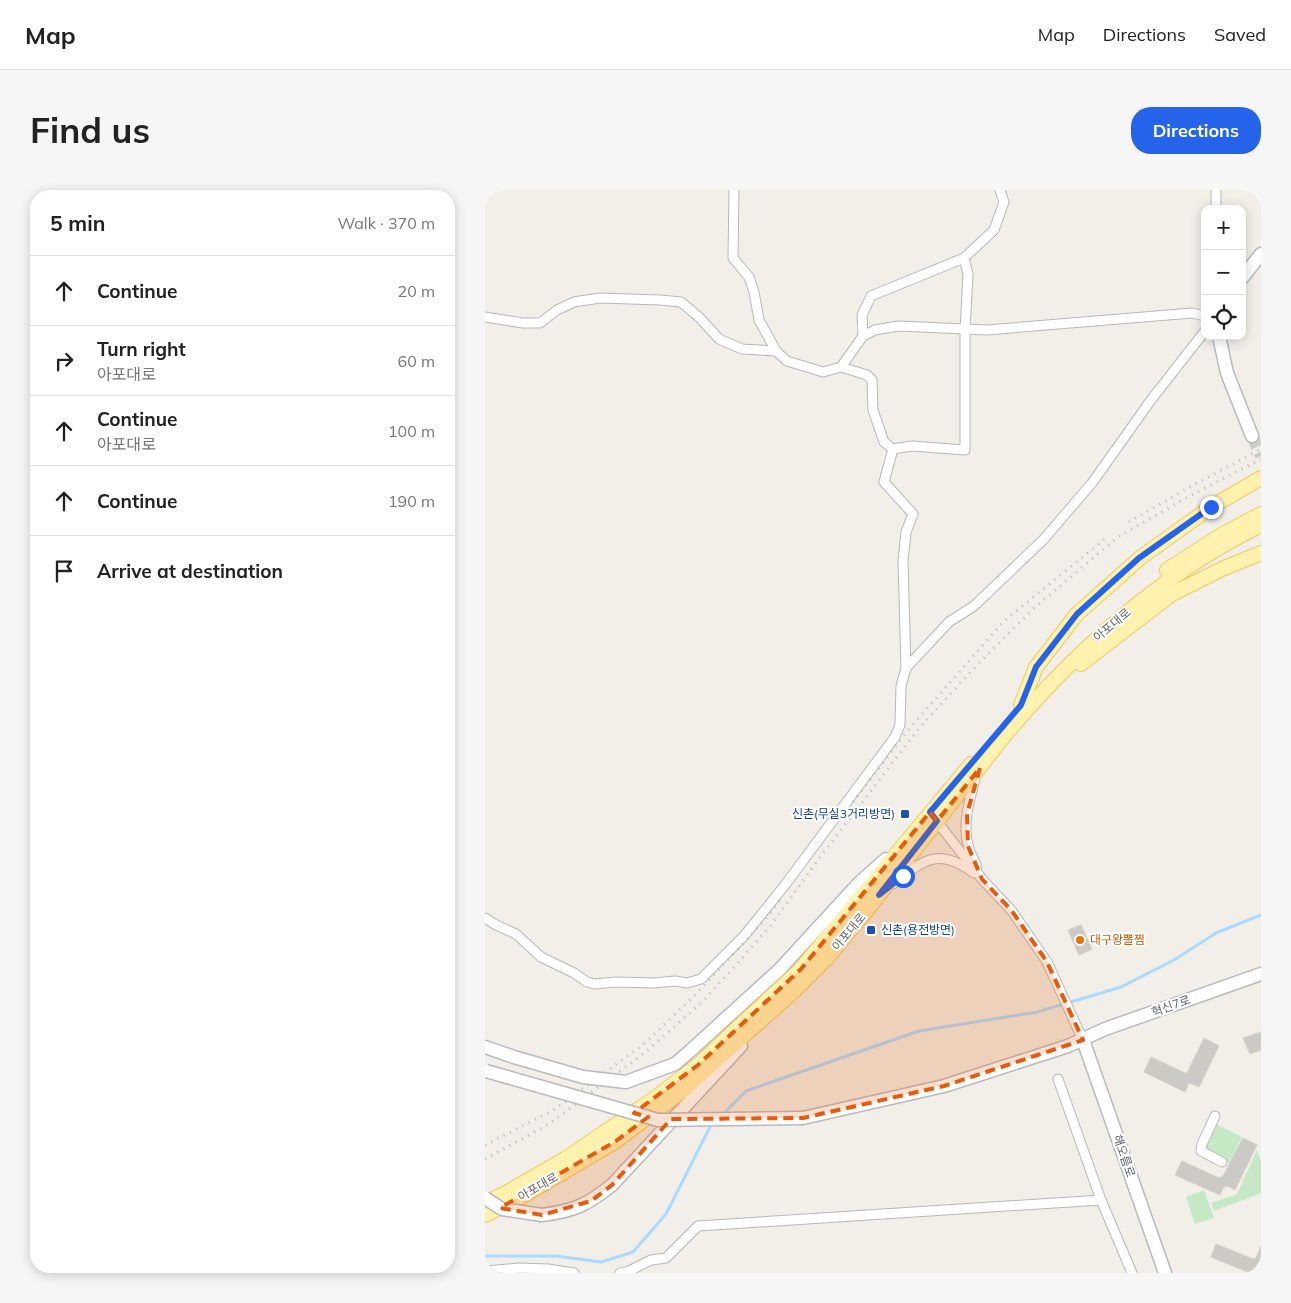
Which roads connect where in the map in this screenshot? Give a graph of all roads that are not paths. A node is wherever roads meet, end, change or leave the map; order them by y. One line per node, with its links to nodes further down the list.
1 (735, 190): 14 (street)
2 (999, 190): 6 (street)
3 (1216, 190): 4 (street)
4 (1216, 205)
5 (1261, 254): 7 (street)
6 (964, 258): 10 (street); 11 (street)
7 (1246, 273)
8 (1201, 315): 10 (street)
9 (485, 317): 14 (street)
10 (965, 330): 11 (street); 17 (street)
11 (863, 336): 15 (street)
12 (1201, 336): 22 (street)
13 (1220, 340): 16 (street)
14 (776, 351): 15 (street)
15 (841, 367): 17 (street)
16 (1251, 436)
17 (893, 449): 22 (street)
18 (1261, 478): 23 (main road)
19 (1261, 514): 23 (main road, 아포대로)
20 (1261, 525): 23 (main road, 아포대로)
21 (1261, 553): 23 (main road)
22 (906, 668): 29 (street)
23 (1024, 707): 24 (main road, 아포대로); 25 (main road, 아포대로)
24 (980, 768): 25 (main road, 아포대로); 27 (street)
25 (933, 817): 26 (main road, 아포대로); 27 (street); 28 (main road, 아포대로)
26 (907, 841): 33 (street, bridge); 40 (main road, 아포대로)
27 (982, 879): 28 (street); 32 (street)
28 (879, 895): 31 (main road, 아포대로)
29 (485, 918)
30 (1261, 974): 32 (street, 혁신7로)
31 (795, 990): 38 (street, bridge); 41 (main road, 아포대로)
32 (1083, 1040): 34 (street, 혁신7로, bridge); 46 (street, 해오름로)
33 (485, 1047)
34 (486, 1071)
35 (1058, 1079): 39 (street)
36 (1215, 1116): 37 (street)
37 (1222, 1162)
38 (485, 1198)
39 (1101, 1200): 44 (street); 45 (street)
40 (485, 1203)
41 (485, 1215)
42 (485, 1271): 43 (street)
43 (574, 1273)
44 (620, 1273)
45 (1132, 1273)
46 (1165, 1273)

